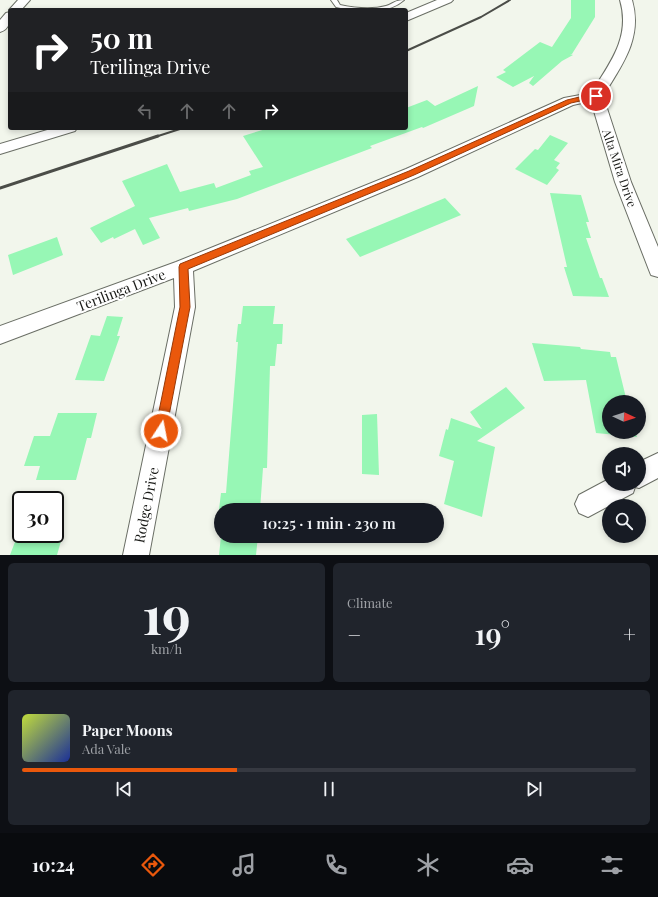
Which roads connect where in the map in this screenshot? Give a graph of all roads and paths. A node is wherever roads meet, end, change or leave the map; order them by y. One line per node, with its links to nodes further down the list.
1 (24, 0): 6 (street)
2 (334, 0): 7 (lane)
3 (401, 0): 8 (lane)
4 (447, 0): 9 (street)
5 (626, 0): 12 (street)
6 (18, 8)
7 (347, 8)
8 (385, 8)
9 (408, 16)
10 (8, 18): 11 (street)
11 (0, 28)
12 (596, 96): 15 (street, Terilinga Drive); 16 (street, Alta Mira Drive)
13 (64, 130): 14 (street)
14 (0, 150)
15 (183, 267): 17 (street, Terilinga Drive); 22 (street, Rodge Drive)
16 (658, 270)
17 (0, 335)
18 (658, 466): 19 (street)
19 (646, 472)
20 (611, 491): 21 (street)
21 (588, 504)
22 (136, 555)

